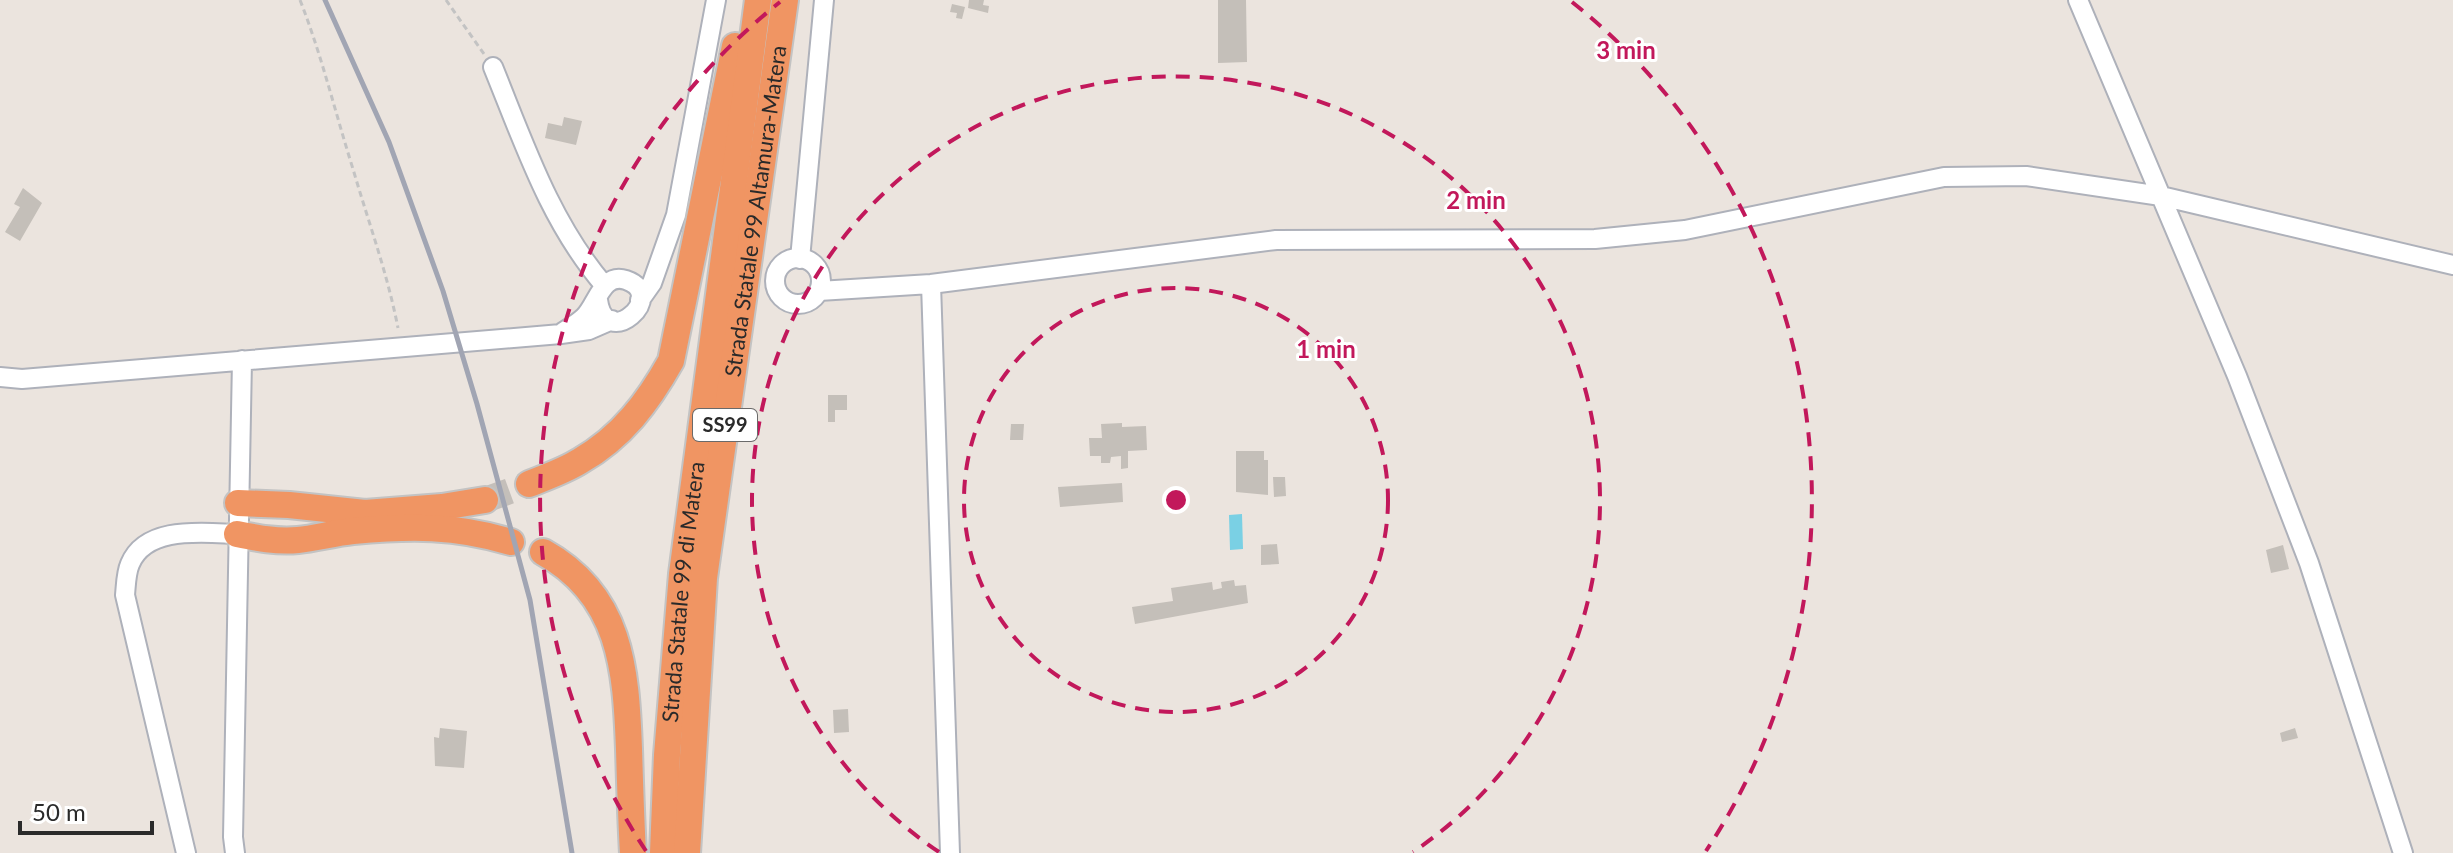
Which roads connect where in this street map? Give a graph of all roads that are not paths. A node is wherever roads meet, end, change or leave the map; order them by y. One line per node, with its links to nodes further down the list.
1 (716, 0): 9 (street)
2 (746, 0): 21 (highway)
3 (758, 0): 30 (highway, Strada Statale 99 di Matera / SS99)
4 (785, 0): 31 (highway, Strada Statale 99 Altamura-Matera / SS99)
5 (824, 0): 10 (street)
6 (2078, 0): 8 (street)
7 (493, 67): 15 (street)
8 (2161, 196): 11 (street); 13 (street); 33 (street)
9 (665, 251): 12 (street); 16 (street)
10 (800, 259): 14 (street); 14 (street)
11 (2453, 265)
12 (626, 280): 15 (street); 16 (street)
13 (931, 284): 14 (street); 32 (street)
14 (819, 291)
15 (601, 292): 17 (street); 18 (street)
16 (640, 300): 17 (street)
17 (612, 320): 18 (street)
18 (561, 334): 19 (street)
19 (242, 360): 20 (street); 23 (street)
20 (0, 377)
21 (529, 484)
22 (485, 500): 23 (highway)
23 (238, 503): 24 (street)
24 (237, 534): 25 (highway); 27 (street); 28 (street)
25 (511, 542)
26 (543, 552): 29 (highway)
27 (186, 853)
28 (235, 853)
29 (633, 853)
30 (663, 853)
31 (687, 853)
32 (950, 853)
33 (2403, 853)

